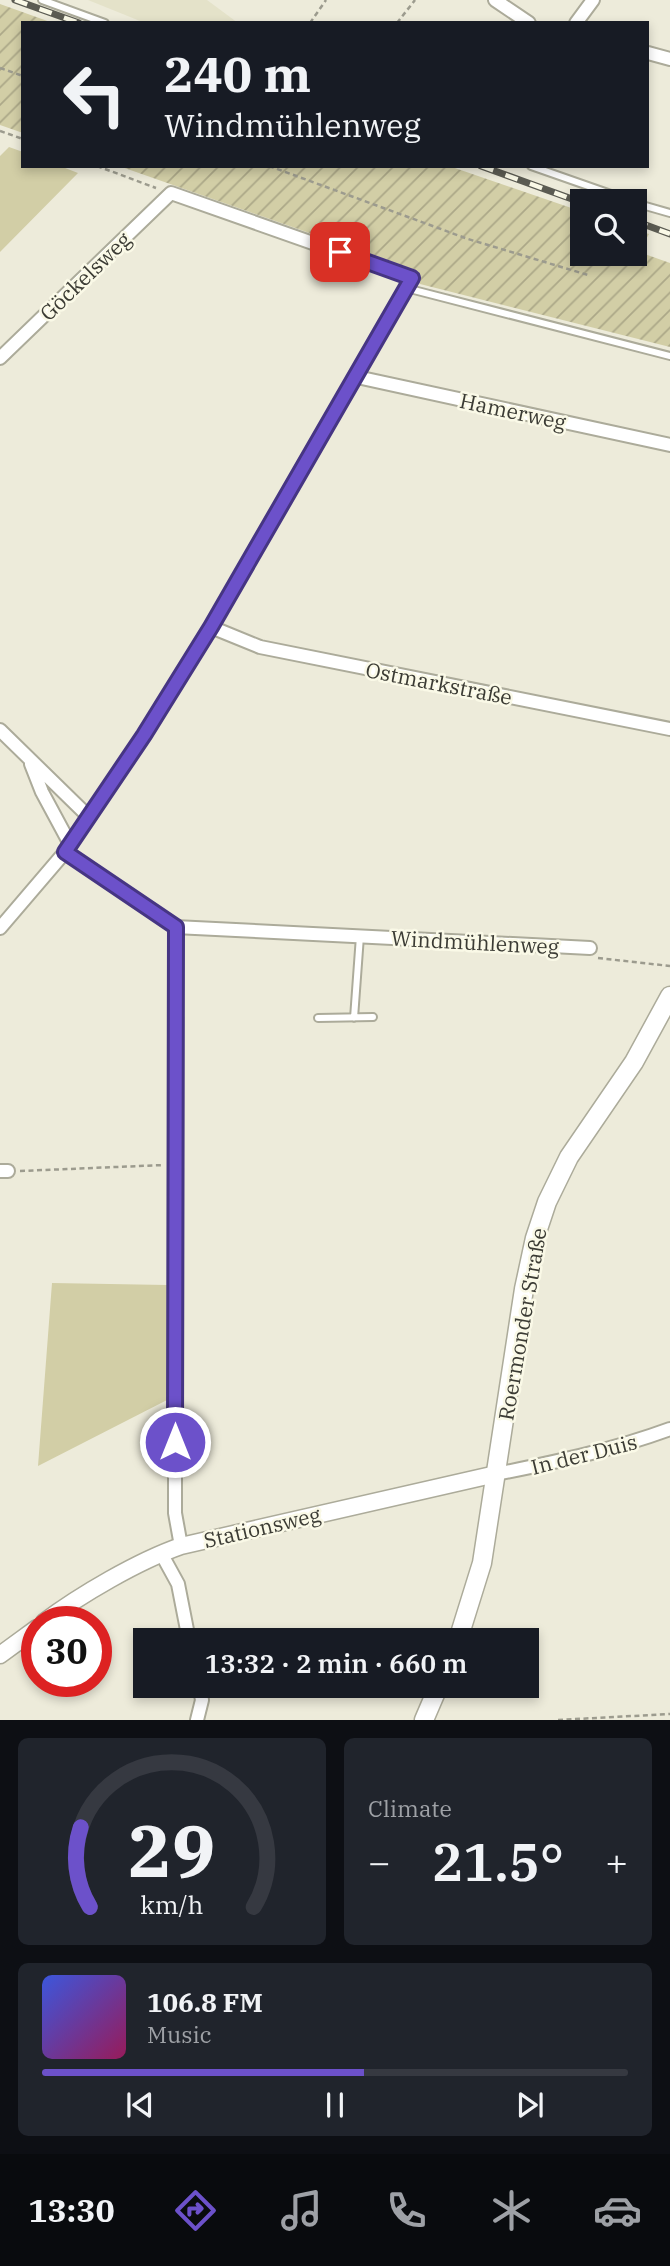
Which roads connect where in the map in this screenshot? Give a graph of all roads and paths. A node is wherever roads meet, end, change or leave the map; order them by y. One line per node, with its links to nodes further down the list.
1 (43, 0): 6 (lane)
2 (326, 0): 7 (path)
3 (415, 0): 8 (path)
4 (495, 0): 9 (street)
5 (593, 0): 10 (street)
6 (100, 21)
7 (311, 21)
8 (399, 21)
9 (526, 21)
10 (580, 21)
11 (649, 53): 12 (street)
12 (670, 59)
13 (0, 68): 14 (path)
14 (21, 75)
15 (0, 131): 16 (path)
16 (21, 138)
17 (102, 168): 21 (path)
18 (273, 168): 24 (path)
19 (537, 168): 20 (lane)
20 (596, 189)
21 (171, 193): 25 (street); 27 (street, Göckelsweg)
22 (647, 206): 23 (lane)
23 (670, 213)
24 (587, 275)
25 (406, 288): 26 (lane); 28 (street)
26 (670, 356)
27 (0, 358)
28 (356, 377): 29 (street, Hamerweg); 30 (street)
29 (670, 445)
30 (211, 627): 31 (street, Ostmarkstraße); 34 (street)
31 (670, 729)
32 (0, 730): 33 (street)
33 (29, 760): 34 (street); 35 (street)
34 (89, 817): 35 (street)
35 (68, 848): 36 (street); 37 (street)
36 (176, 927): 38 (street, Windmühlenweg); 45 (street)
37 (0, 928)
38 (360, 935): 39 (street, Windmühlenweg); 44 (lane, Windmühlenweg)
39 (590, 948): 40 (path)
40 (670, 965)
41 (670, 996): 48 (main road, Roermonder Straße)
42 (373, 1017): 44 (lane)
43 (318, 1018): 44 (lane)
44 (354, 1018)
45 (174, 1165): 46 (path); 49 (street)
46 (4, 1171)
47 (670, 1429): 48 (street, In der Duis)
48 (496, 1474): 49 (street, Stationsweg); 53 (main road, Roermonder Straße)
49 (181, 1546): 50 (street, Stationsweg)
50 (161, 1553): 51 (street, Stationsweg); 52 (street)
51 (67, 1606)
52 (187, 1628)
53 (462, 1628)
54 (21, 1640): 55 (street)
55 (0, 1656)
56 (202, 1698): 59 (street)
57 (433, 1698): 60 (main road)
58 (670, 1714): 61 (path)
59 (197, 1720)
60 (424, 1720)
61 (558, 1720)

